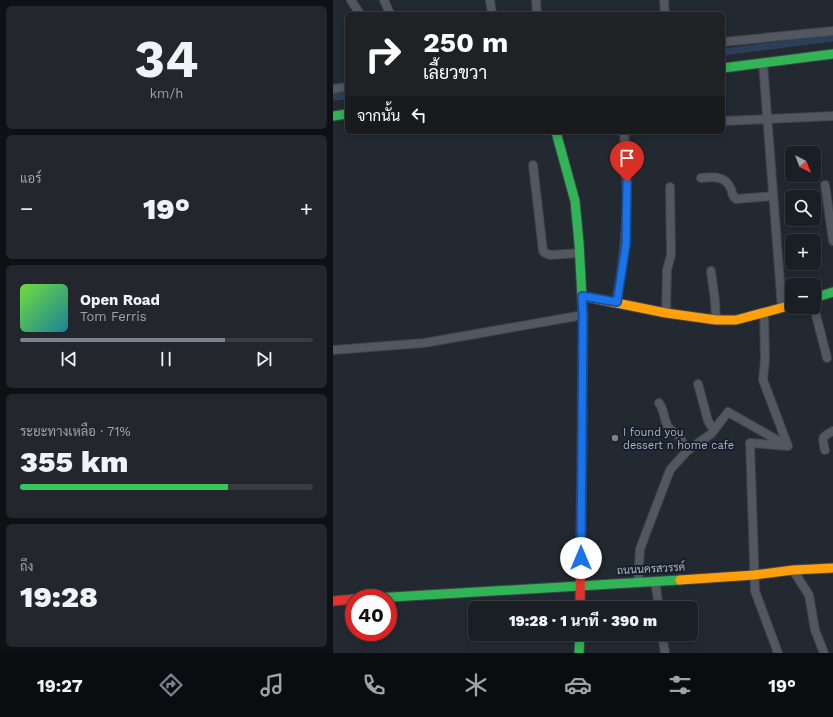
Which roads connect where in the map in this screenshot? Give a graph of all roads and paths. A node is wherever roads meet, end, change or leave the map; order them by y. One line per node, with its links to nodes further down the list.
1 (351, 0): 6 (street)
2 (383, 0): 7 (street)
3 (490, 0): 8 (street)
4 (536, 0): 9 (street)
5 (664, 0): 10 (street)
6 (359, 12)
7 (389, 12)
8 (492, 12)
9 (537, 12)
10 (665, 12)
11 (833, 31): 12 (street)
12 (725, 42)
13 (833, 54): 14 (street)
14 (763, 63): 15 (street); 21 (street)
15 (725, 68)
16 (345, 87): 17 (street)
17 (333, 89)
18 (345, 114): 19 (street)
19 (333, 116)
20 (833, 116): 21 (street)
21 (767, 119): 22 (street); 29 (street)
22 (725, 121)
23 (557, 134): 31 (street)
24 (624, 134): 36 (street)
25 (533, 165): 31 (street)
26 (701, 178): 29 (street)
27 (825, 185): 30 (street)
28 (670, 187): 39 (street)
29 (773, 196): 38 (street)
30 (833, 241)
31 (580, 253): 34 (street)
32 (711, 271): 43 (street)
33 (833, 292): 35 (street)
34 (582, 296): 36 (street); 42 (street)
35 (821, 296)
36 (617, 302): 39 (street)
37 (785, 307): 38 (street)
38 (782, 308): 40 (street)
39 (666, 313): 43 (street)
40 (764, 313): 43 (street); 50 (street)
41 (816, 314): 45 (street)
42 (583, 315): 44 (street); 58 (street)
43 (716, 320)
44 (333, 350)
45 (827, 358)
46 (698, 384): 48 (street)
47 (659, 403): 52 (street)
48 (714, 430): 50 (street); 52 (street)
49 (833, 431): 51 (street)
50 (788, 446): 55 (street)
51 (825, 450)
52 (687, 451): 57 (street)
53 (833, 568): 54 (street, ถนนนครสวรรค์)
54 (793, 570): 55 (street, ถนนนครสวรรค์); 69 (street)
55 (754, 575): 56 (street, ถนนนครสวรรค์); 68 (street)
56 (655, 581): 57 (street, ถนนนครสวรรค์); 63 (street)
57 (638, 582): 58 (street, ถนนนครสวรรค์)
58 (581, 586): 59 (street, ถนนนครสวรรค์); 62 (street)
59 (397, 597)
60 (345, 599): 61 (street)
61 (333, 600)
62 (580, 601)
63 (658, 601)
64 (580, 641): 66 (street)
65 (664, 641): 67 (street)
66 (579, 653)
67 (665, 653)
68 (778, 653)
69 (824, 653)

